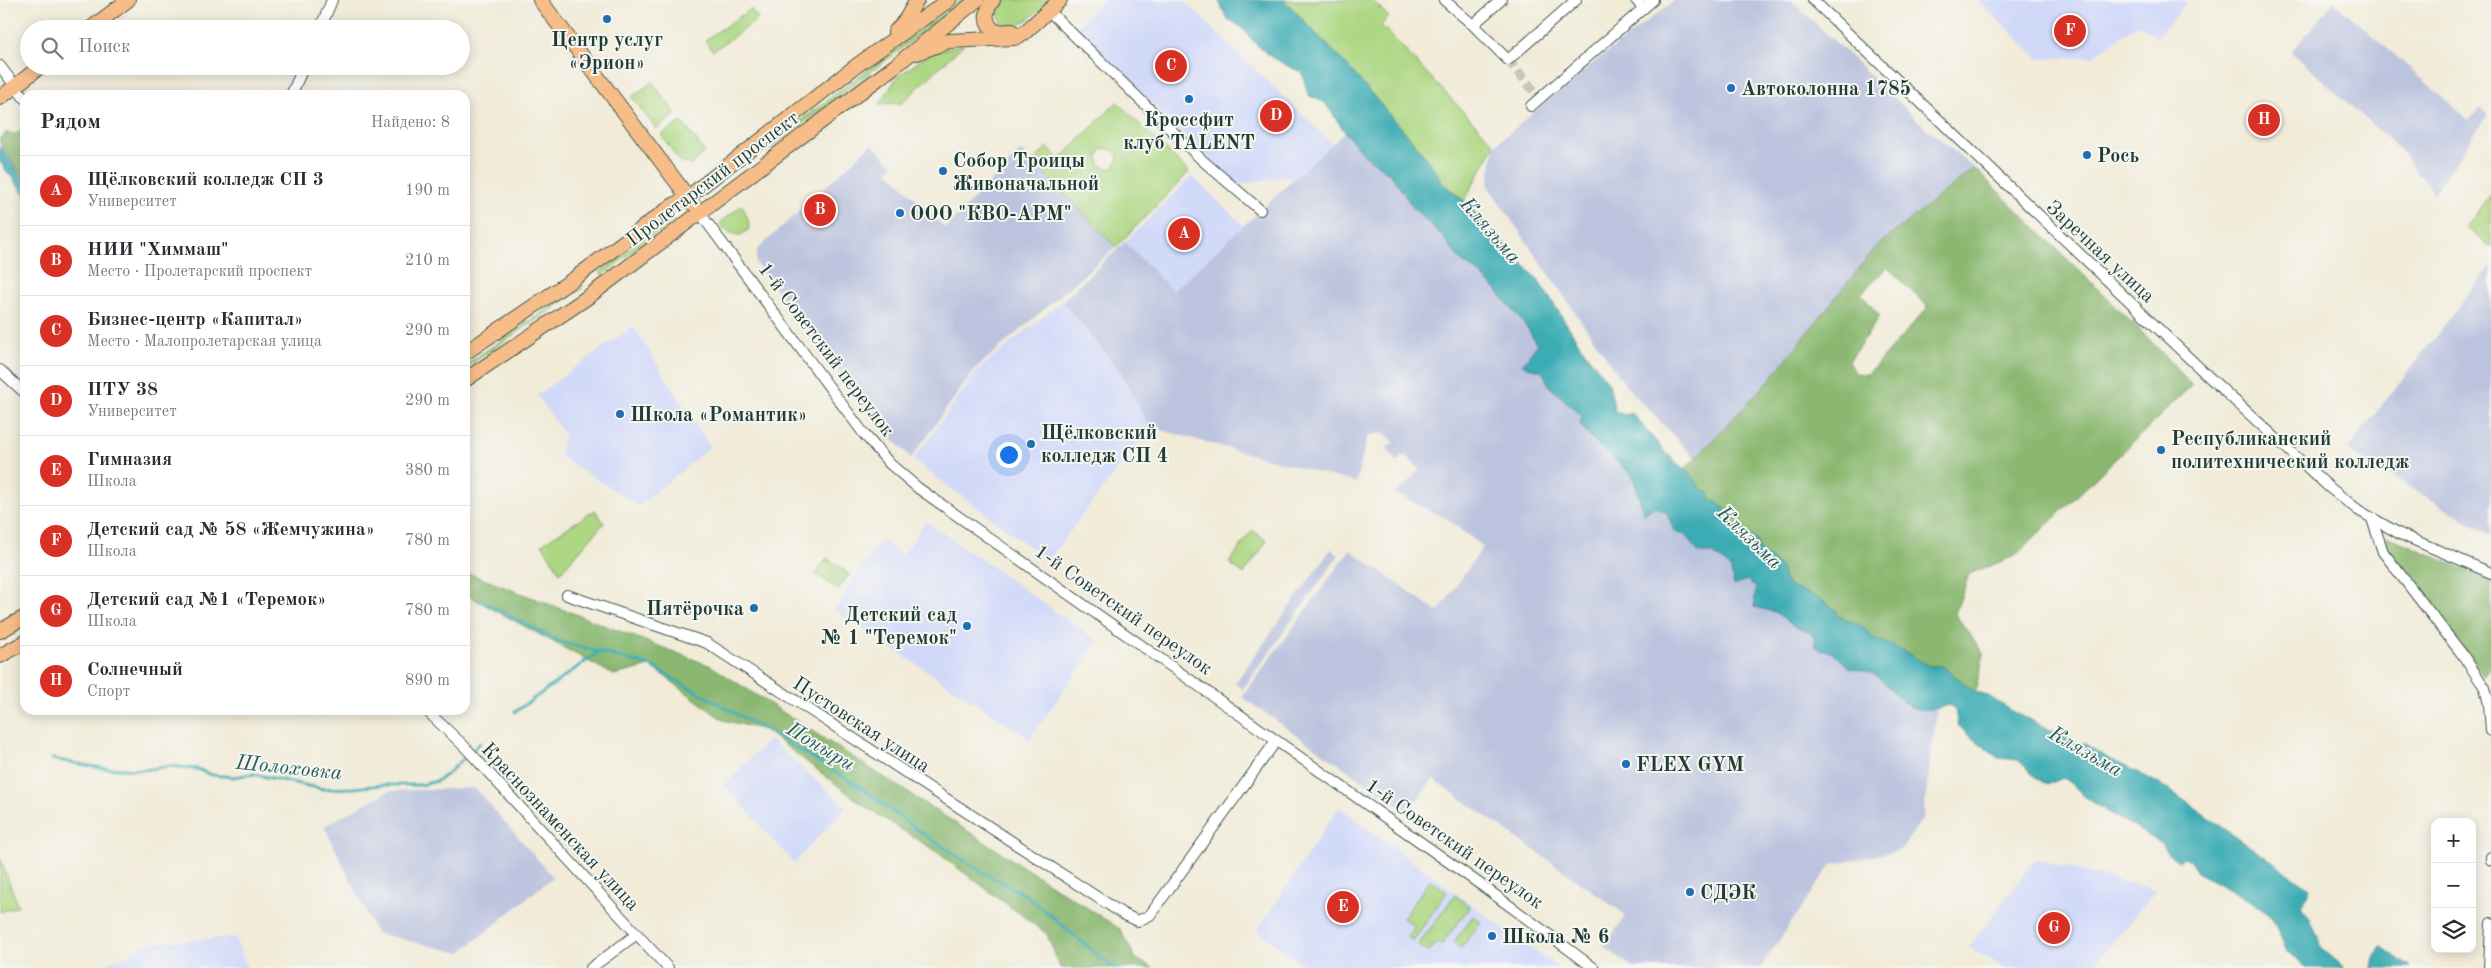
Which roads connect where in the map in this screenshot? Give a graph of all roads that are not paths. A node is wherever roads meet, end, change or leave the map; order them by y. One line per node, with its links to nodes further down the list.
1 (128, 0): 17 (main road)
2 (332, 0): 18 (street)
3 (540, 0): 31 (main road)
4 (917, 0): 21 (main road)
5 (949, 0): 21 (main road, Пролетарский проспект)
6 (978, 0): 23 (main road, Пролетарский проспект)
7 (993, 0): 19 (main road)
8 (1060, 0): 16 (main road)
9 (1444, 0): 20 (street)
10 (1500, 0): 20 (street)
11 (1576, 0): 20 (street)
12 (1636, 0): 15 (street)
13 (1653, 0): 15 (street)
14 (1813, 0): 40 (street, Заречная улица)
15 (1644, 8): 30 (street)
16 (1049, 11): 19 (main road); 32 (street)
17 (102, 20)
18 (324, 20)
19 (1038, 21): 23 (main road)
20 (1473, 25)
21 (880, 49): 31 (main road, Пролетарский проспект)
22 (0, 66): 26 (street)
23 (894, 66): 33 (main road, Пролетарский проспект)
24 (30, 75): 26 (main road)
25 (300, 75): 27 (street)
26 (16, 86): 28 (street); 29 (main road)
27 (293, 90)
28 (20, 92)
29 (0, 98)
30 (1531, 106)
31 (688, 197): 33 (main road); 34 (main road, Пролетарский проспект)
32 (1260, 210)
33 (700, 213): 35 (main road, Пролетарский проспект); 49 (street, 1-й Советский переулок)
34 (575, 278): 35 (main road); 36 (main road, Пролетарский проспект)
35 (588, 297): 38 (main road, Пролетарский проспект)
36 (470, 350)
37 (0, 370): 39 (street)
38 (470, 377)
39 (20, 388)
40 (2372, 519): 41 (street, Заречная улица); 48 (street)
41 (2491, 573)
42 (567, 595): 49 (street, Пустовская улица)
43 (20, 620): 44 (main road)
44 (0, 631)
45 (20, 645): 46 (main road)
46 (0, 656)
47 (431, 715): 51 (street, Краснознаменская улица)
48 (2491, 731)
49 (1276, 741): 54 (street, 1-й Советский переулок)
50 (2491, 923): 55 (street)
51 (637, 934): 52 (street); 53 (street, Краснознаменская улица)
52 (592, 968)
53 (668, 968)
54 (1594, 968)
55 (2490, 968)

